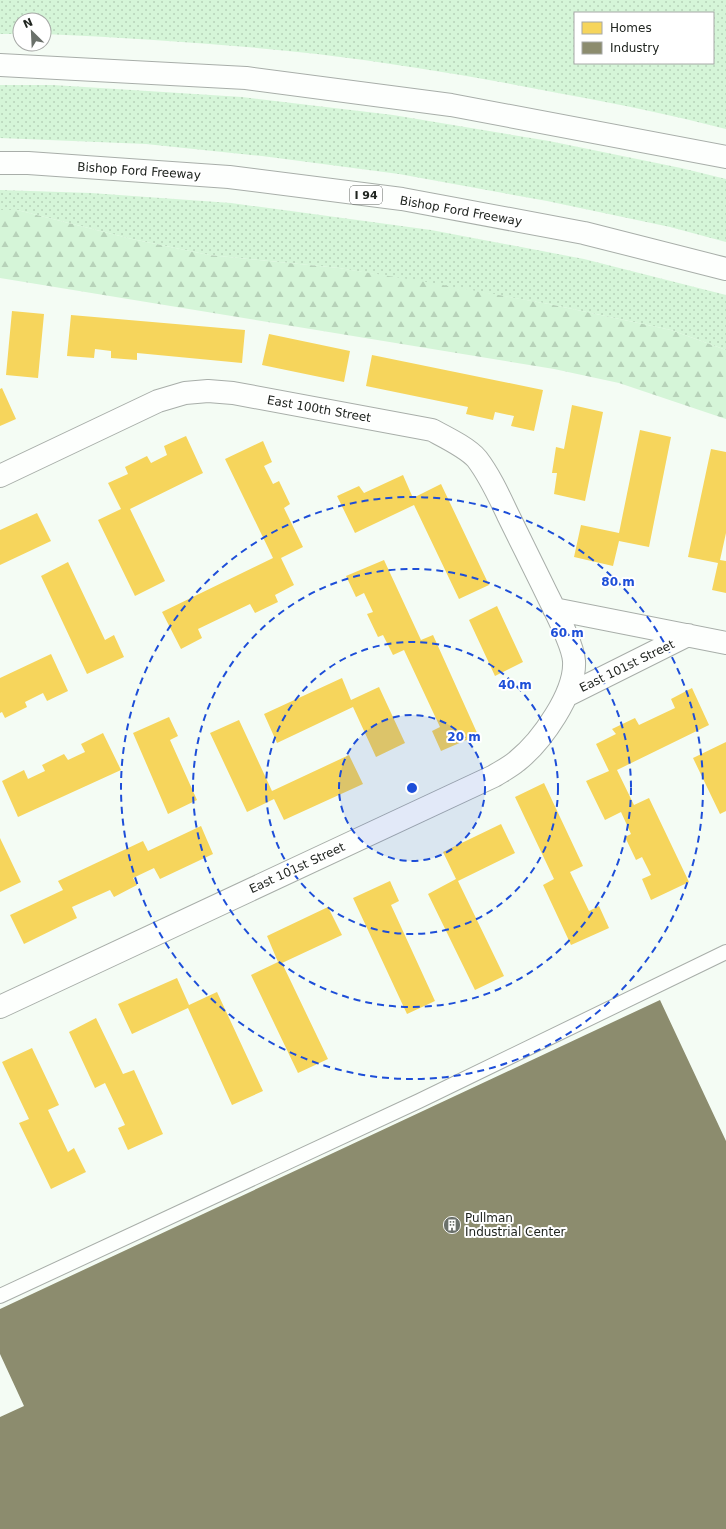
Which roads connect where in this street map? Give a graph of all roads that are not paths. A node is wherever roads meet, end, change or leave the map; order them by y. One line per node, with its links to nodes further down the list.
1 (0, 65): 2 (main road)
2 (726, 157)
3 (0, 163): 4 (main road, Bishop Ford Freeway / I 94)
4 (726, 269)
5 (0, 476): 6 (main road, East 100th Street)
6 (554, 609): 7 (main road); 9 (main road, East 101st Street)
7 (688, 635): 8 (main road); 9 (main road, East 101st Street)
8 (726, 643)
9 (566, 696): 11 (main road, East 101st Street)
10 (726, 952): 12 (lane)
11 (0, 1007)
12 (0, 1296)

